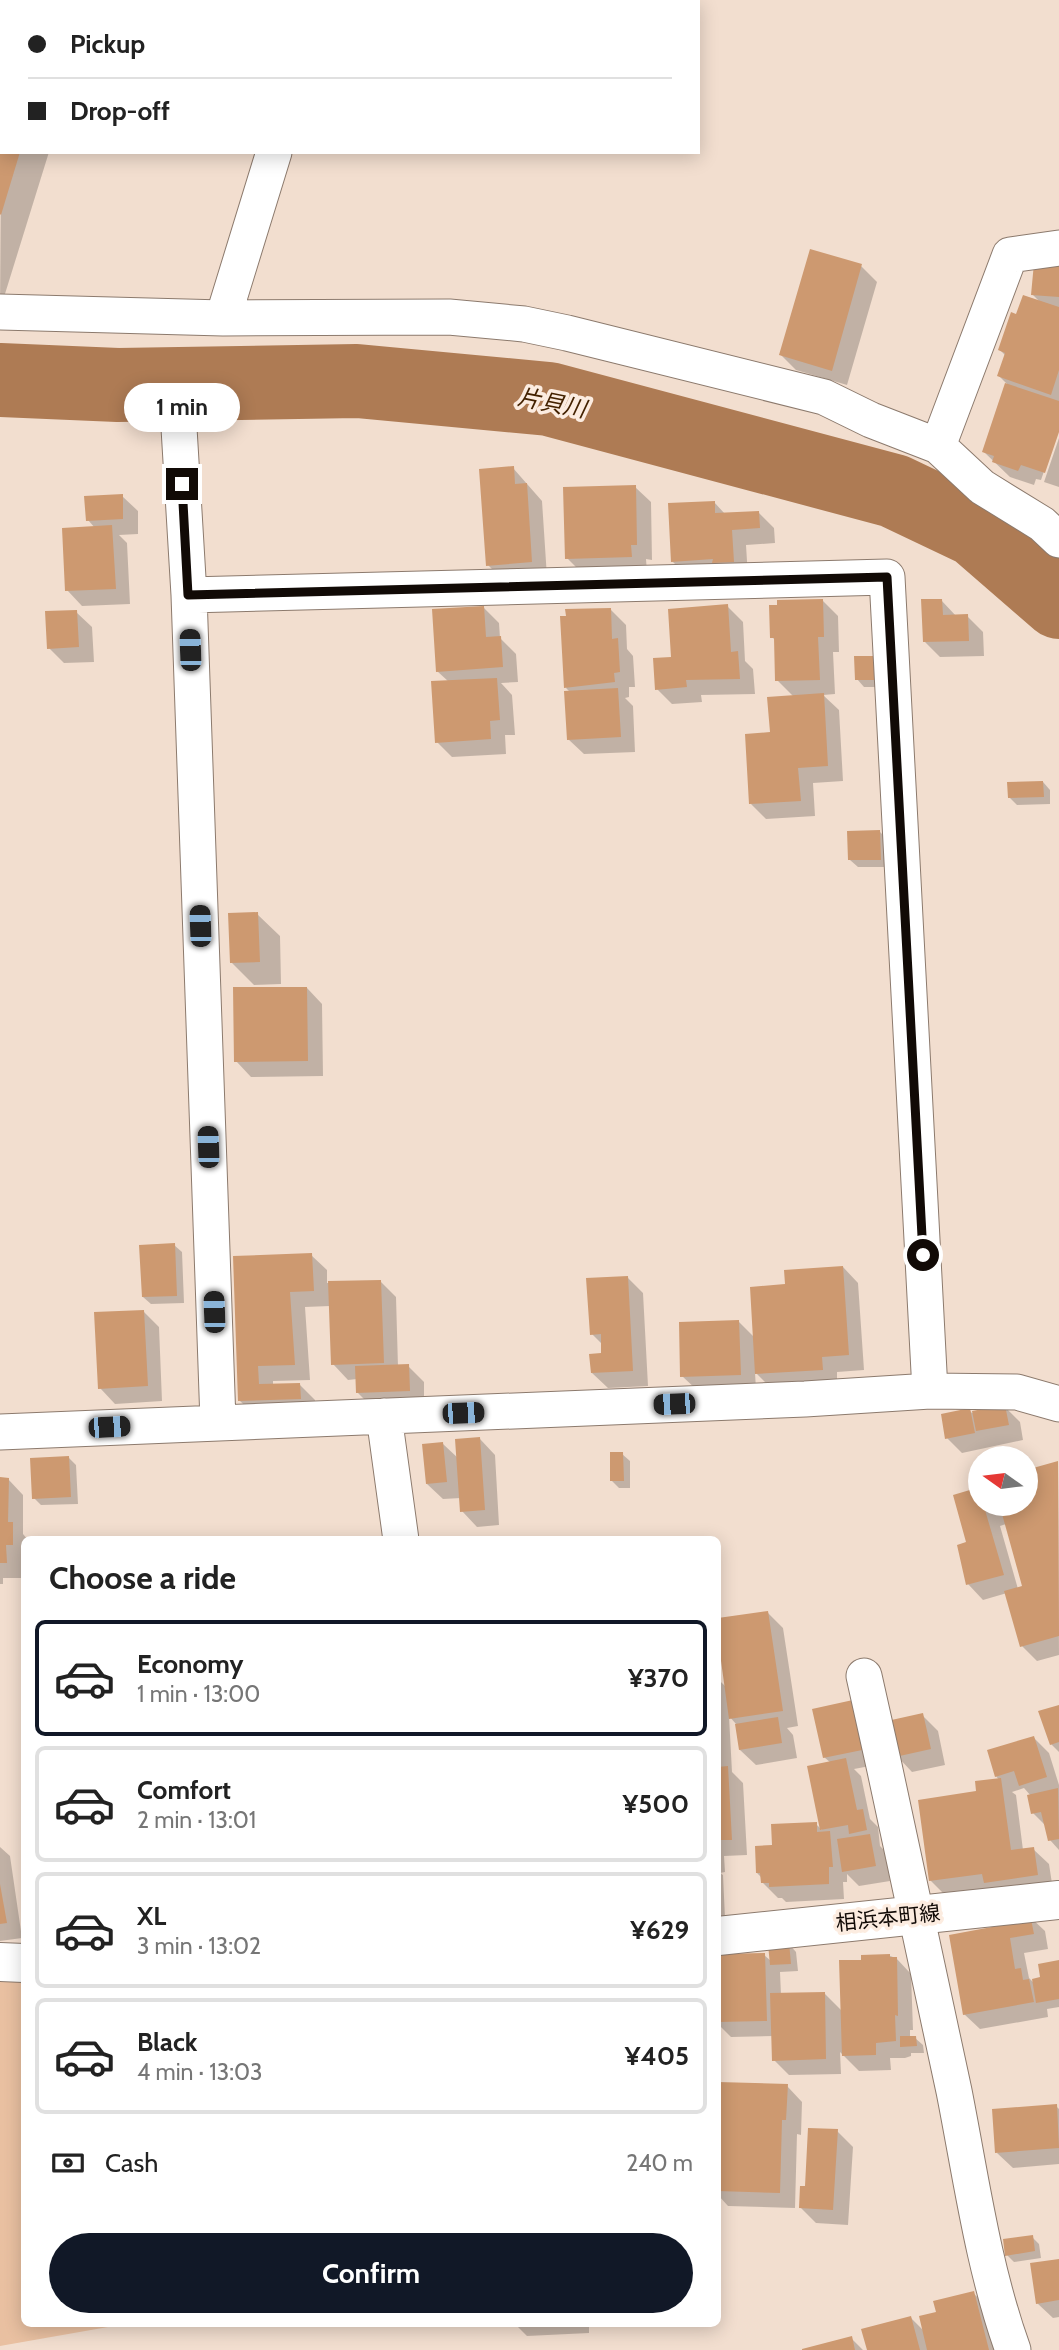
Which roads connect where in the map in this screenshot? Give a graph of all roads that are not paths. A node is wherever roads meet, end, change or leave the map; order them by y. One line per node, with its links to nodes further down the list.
1 (273, 154): 4 (street)
2 (1059, 248): 6 (street)
3 (0, 312): 4 (street)
4 (223, 318): 6 (street)
5 (179, 428): 8 (street)
6 (938, 446): 7 (street)
7 (1059, 540)
8 (188, 595): 9 (street); 12 (street)
9 (930, 1391): 10 (street); 11 (street)
10 (1059, 1404)
11 (384, 1416): 12 (street); 14 (street)
12 (218, 1422): 13 (street)
13 (0, 1433)
14 (400, 1536)
15 (864, 1676): 17 (street)
16 (1059, 1900): 17 (main road, 相浜本町線)
17 (917, 1915): 18 (main road, 相浜本町線); 21 (street)
18 (721, 1936)
19 (0, 1962): 20 (main road)
20 (21, 1963)
21 (1013, 2350)

